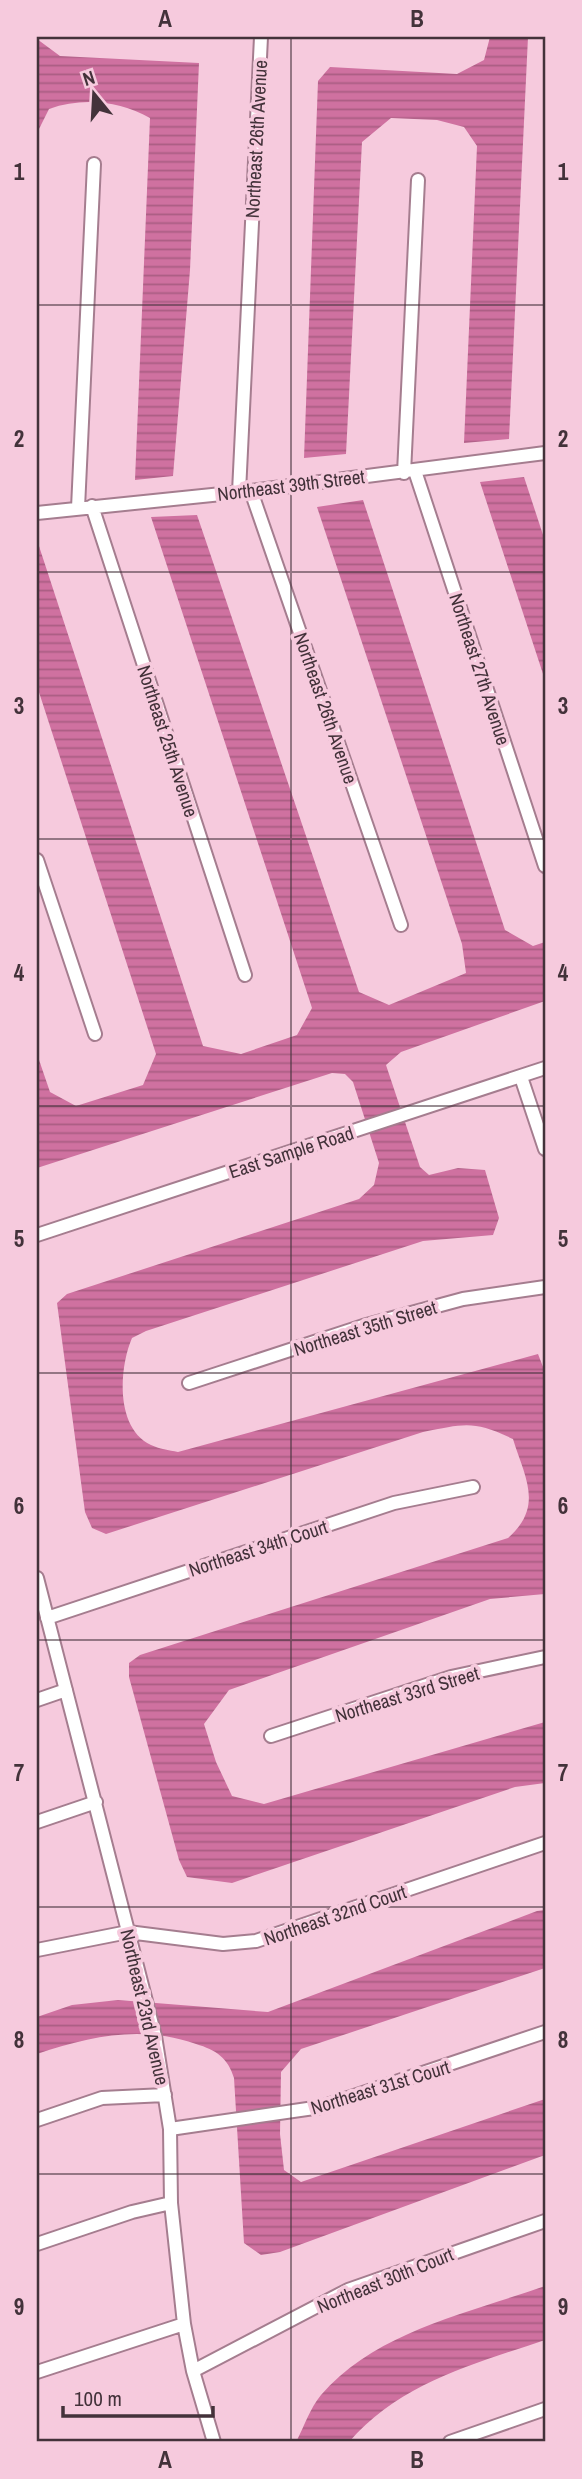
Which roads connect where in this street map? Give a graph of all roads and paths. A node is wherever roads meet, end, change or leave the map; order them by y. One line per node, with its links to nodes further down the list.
1 (261, 37): 6 (street, Northeast 26th Avenue)
2 (94, 164): 8 (street)
3 (418, 180): 5 (street, Northeast 27th Avenue)
4 (545, 453): 5 (street, Northeast 39th Street)
5 (409, 472): 6 (street, Northeast 39th Street); 11 (street, Northeast 27th Avenue)
6 (245, 491): 7 (street, Northeast 39th Street); 12 (street, Northeast 26th Avenue)
7 (92, 506): 8 (street, Northeast 39th Street); 13 (street, Northeast 25th Avenue)
8 (78, 508): 9 (street, Northeast 39th Street)
9 (37, 513)
10 (37, 860): 14 (street)
11 (545, 866)
12 (401, 925)
13 (246, 975)
14 (95, 1034)
15 (545, 1068): 16 (street, East Sample Road)
16 (521, 1077): 17 (street); 18 (street, East Sample Road)
17 (545, 1149)
18 (37, 1235)
19 (545, 1287): 20 (street, Northeast 35th Street)
20 (189, 1383)
21 (473, 1488): 23 (street, Northeast 34th Court)
22 (37, 1578): 23 (street, Northeast 23rd Avenue)
23 (47, 1618): 25 (street, Northeast 23rd Avenue)
24 (545, 1657): 27 (street, Northeast 33rd Street)
25 (66, 1690): 26 (street); 28 (street, Northeast 23rd Avenue)
26 (37, 1700)
27 (271, 1736)
28 (96, 1802): 29 (street); 31 (street, Northeast 23rd Avenue)
29 (37, 1822)
30 (545, 1843): 31 (street, Northeast 32nd Court)
31 (128, 1932): 32 (street, Northeast 32nd Court); 34 (street, Northeast 23rd Avenue)
32 (37, 1950)
33 (545, 2032): 36 (street, Northeast 31st Court)
34 (165, 2095): 35 (street); 36 (street, Northeast 23rd Avenue)
35 (37, 2120)
36 (170, 2129): 37 (street, Northeast 23rd Avenue)
37 (171, 2203): 39 (street); 40 (street, Northeast 23rd Avenue)
38 (545, 2221): 41 (street, Northeast 30th Court)
39 (37, 2244)
40 (184, 2324): 41 (street, Northeast 23rd Avenue); 42 (street)
41 (193, 2371): 44 (street, Northeast 23rd Avenue)
42 (37, 2372)
43 (545, 2409): 45 (street)
44 (211, 2441)
45 (450, 2442)

